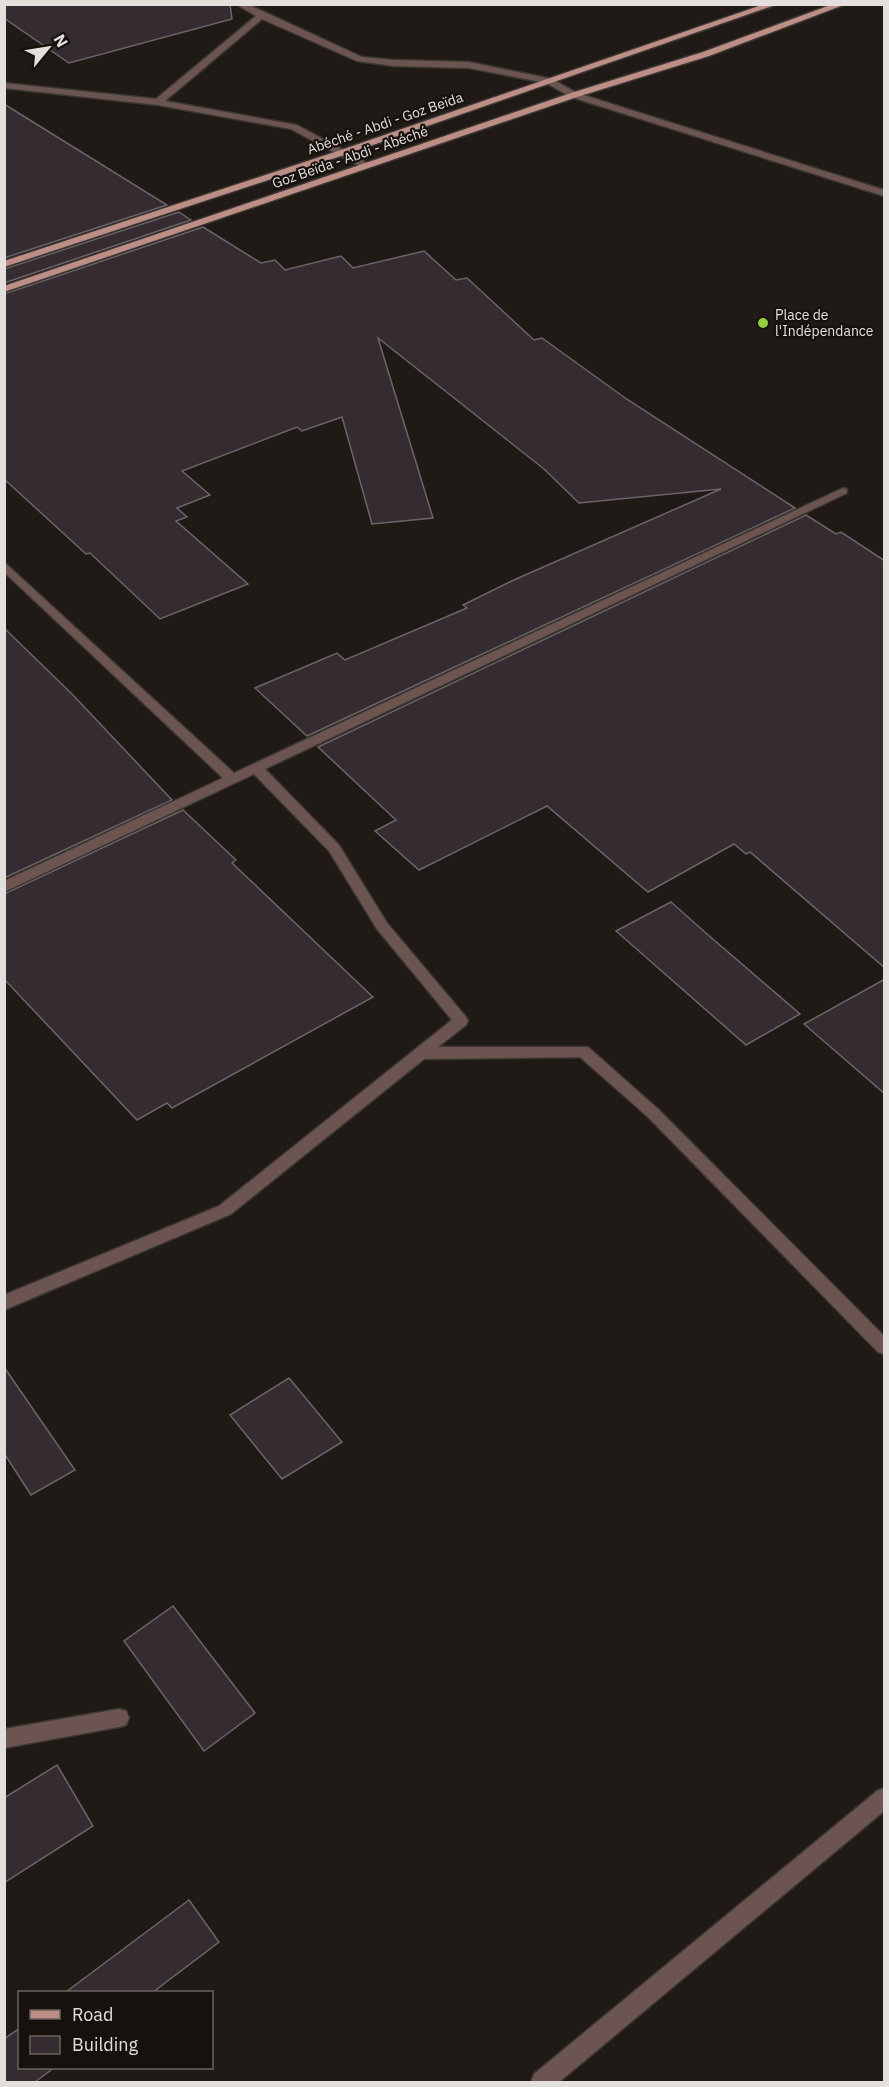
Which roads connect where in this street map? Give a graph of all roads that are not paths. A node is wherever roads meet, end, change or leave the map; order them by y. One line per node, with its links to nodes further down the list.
1 (240, 4): 4 (street)
2 (774, 4): 5 (main road, Abéché - Abdi - Goz Beïda)
3 (842, 4): 7 (main road, Goz Beïda - Abdi - Abéché)
4 (261, 16): 5 (street); 8 (street)
5 (549, 81): 7 (street); 9 (main road, Abéché - Abdi - Goz Beïda)
6 (4, 84): 8 (street)
7 (574, 95): 10 (main road, Goz Beïda - Abdi - Abéché); 11 (street)
8 (158, 102): 9 (street)
9 (342, 153): 10 (street); 12 (main road, Abéché - Abdi - Goz Beïda)
10 (366, 166): 13 (main road, Goz Beïda - Abdi - Abéché)
11 (885, 193)
12 (4, 264)
13 (4, 289)
14 (843, 491): 16 (street)
15 (4, 565): 17 (street)
16 (256, 768): 17 (street); 19 (street)
17 (232, 779): 18 (street)
18 (4, 887)
19 (422, 1053): 20 (street); 21 (street)
20 (4, 1303)
21 (885, 1347)
22 (119, 1718): 23 (street)
23 (4, 1739)
24 (885, 1798): 25 (street)
25 (542, 2082)

